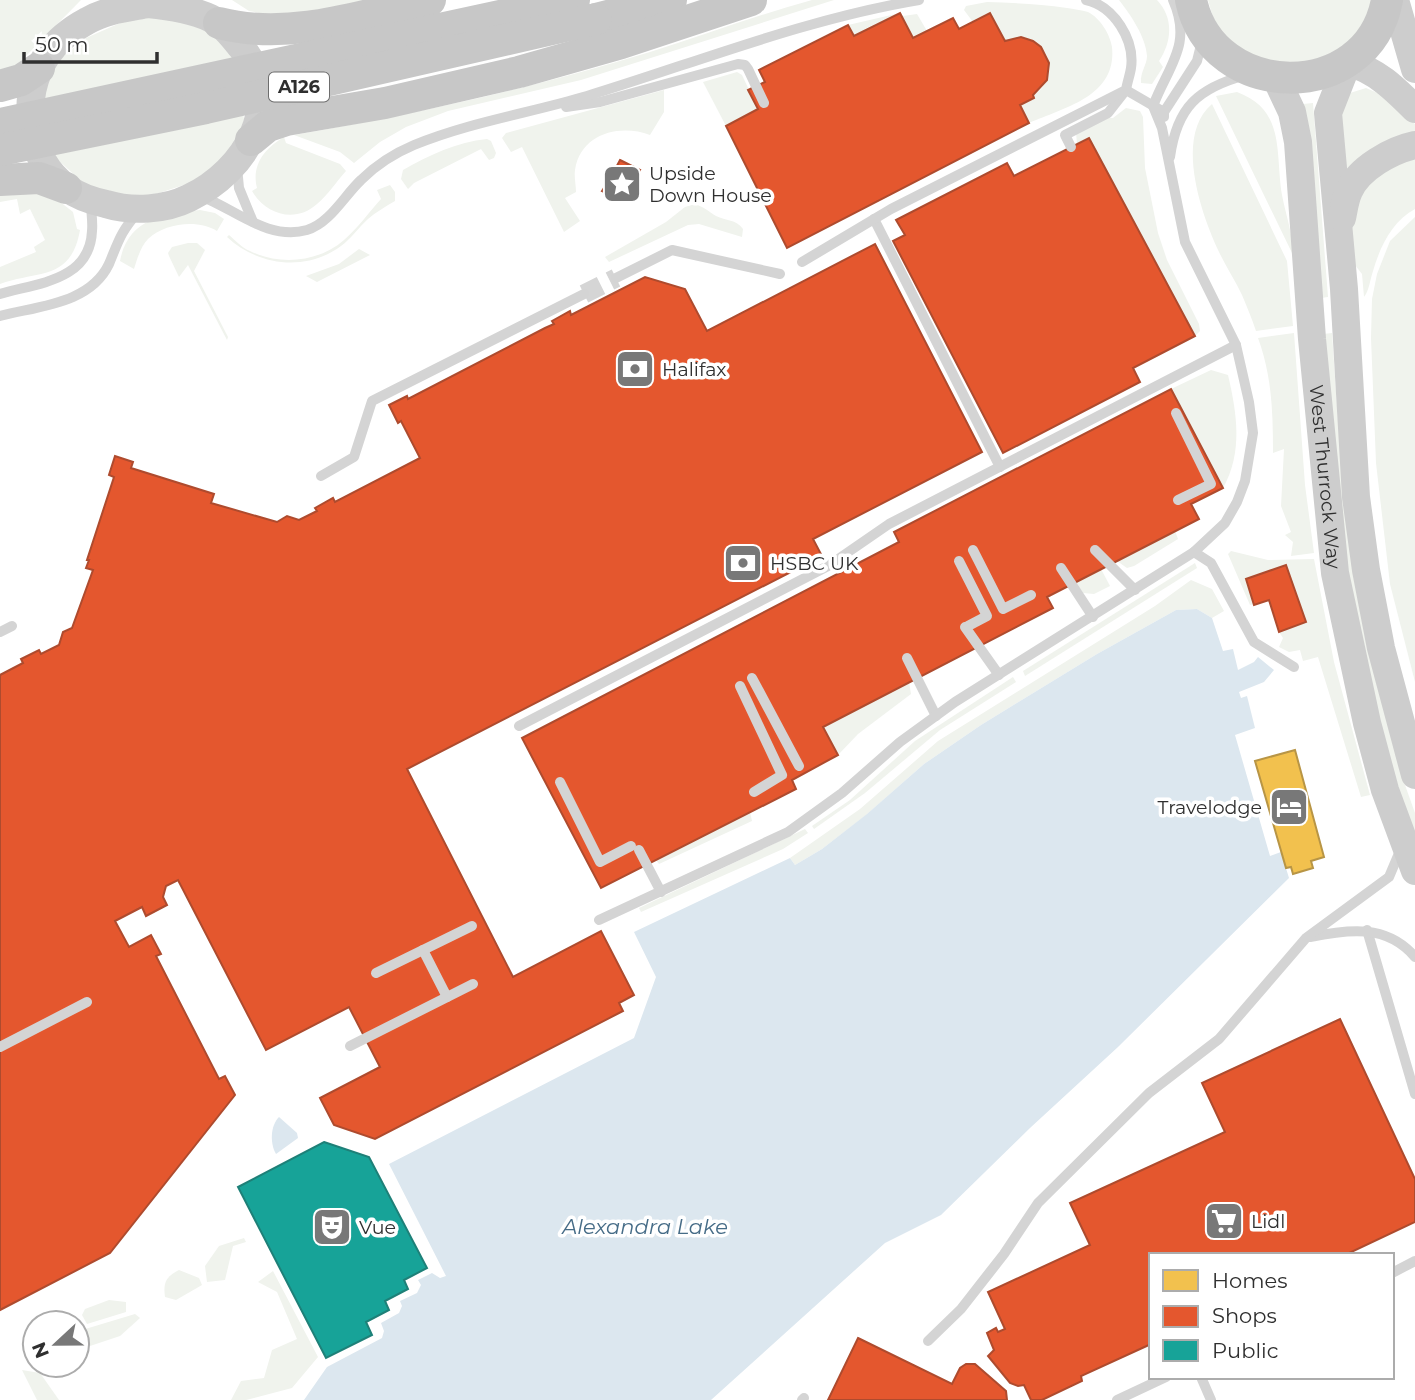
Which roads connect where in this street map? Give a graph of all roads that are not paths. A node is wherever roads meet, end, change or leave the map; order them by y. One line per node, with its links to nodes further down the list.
1 (430, 0): 11 (main road)
2 (671, 0): 10 (main road, A126)
3 (751, 0): 28 (main road, A126)
4 (919, 0): 21 (lane)
5 (1086, 0): 17 (lane)
6 (1387, 0): 12 (main road)
7 (1395, 0): 14 (main road)
8 (124, 4): 11 (main road); 13 (main road)
9 (1189, 8): 15 (main road); 19 (lane); 22 (lane)
10 (585, 10): 23 (main road, A126, bridge); 27 (main road, A126, bridge)
11 (219, 23): 28 (main road)
12 (1348, 62): 15 (main road); 20 (main road); 36 (main road, West Thurrock Way)
13 (40, 68): 16 (main road); 31 (main road)
14 (1415, 69)
15 (1266, 75): 29 (lane); 69 (main road, West Thurrock Way)
16 (0, 86)
17 (1126, 90): 19 (lane); 26 (lane); 34 (lane)
18 (764, 103): 21 (lane)
19 (1153, 106): 22 (lane); 24 (lane)
20 (1415, 108)
21 (527, 112): 35 (lane)
22 (1164, 112): 24 (lane)
23 (0, 124)
24 (1162, 128): 29 (lane)
25 (1415, 145): 36 (main road)
26 (1071, 147)
27 (0, 150)
28 (244, 151): 32 (main road); 35 (lane)
29 (1169, 168): 43 (lane)
30 (0, 180): 31 (main road)
31 (78, 194): 33 (main road); 40 (lane)
32 (196, 194): 33 (main road); 35 (lane)
33 (140, 209): 42 (lane)
34 (874, 219): 37 (lane); 45 (lane)
35 (253, 222)
36 (1339, 227): 66 (main road, West Thurrock Way)
37 (802, 262)
38 (780, 274): 39 (lane)
39 (616, 278)
40 (0, 294)
41 (584, 294): 46 (lane)
42 (0, 316)
43 (1236, 345): 45 (lane); 50 (lane)
44 (1175, 413): 47 (lane)
45 (1000, 467): 64 (lane)
46 (321, 476)
47 (1178, 500)
48 (973, 550): 54 (lane)
49 (1095, 550): 53 (lane)
50 (1194, 552): 53 (lane); 59 (lane)
51 (959, 561): 60 (lane)
52 (1061, 568): 55 (lane)
53 (1135, 590): 55 (lane)
54 (1031, 595)
55 (1093, 617): 60 (lane)
56 (12, 626): 57 (lane)
57 (0, 632)
58 (907, 658): 63 (lane)
59 (1294, 667)
60 (999, 675): 63 (lane)
61 (752, 678): 65 (lane)
62 (740, 686): 68 (lane)
63 (936, 716): 71 (lane)
64 (519, 726)
65 (799, 766)
66 (1415, 775)
67 (560, 782): 71 (lane)
68 (754, 792)
69 (1403, 840): 70 (main road, West Thurrock Way); 75 (lane)
70 (1415, 871)
71 (661, 892): 72 (lane)
72 (599, 920)
73 (472, 926): 76 (lane)
74 (1367, 930): 75 (lane); 77 (lane); 84 (lane)
75 (1306, 938): 87 (lane)
76 (423, 950): 78 (lane); 80 (lane)
77 (1415, 957)
78 (376, 973)
79 (473, 984): 80 (lane)
80 (447, 997): 82 (lane)
81 (87, 1002): 83 (lane)
82 (350, 1046)
83 (0, 1047)
84 (1415, 1094)
85 (1415, 1261): 86 (lane)
86 (1394, 1272)
87 (929, 1341)
88 (1162, 1379): 90 (lane)
89 (1202, 1379): 91 (lane)
90 (1117, 1400)
91 (1211, 1400)

